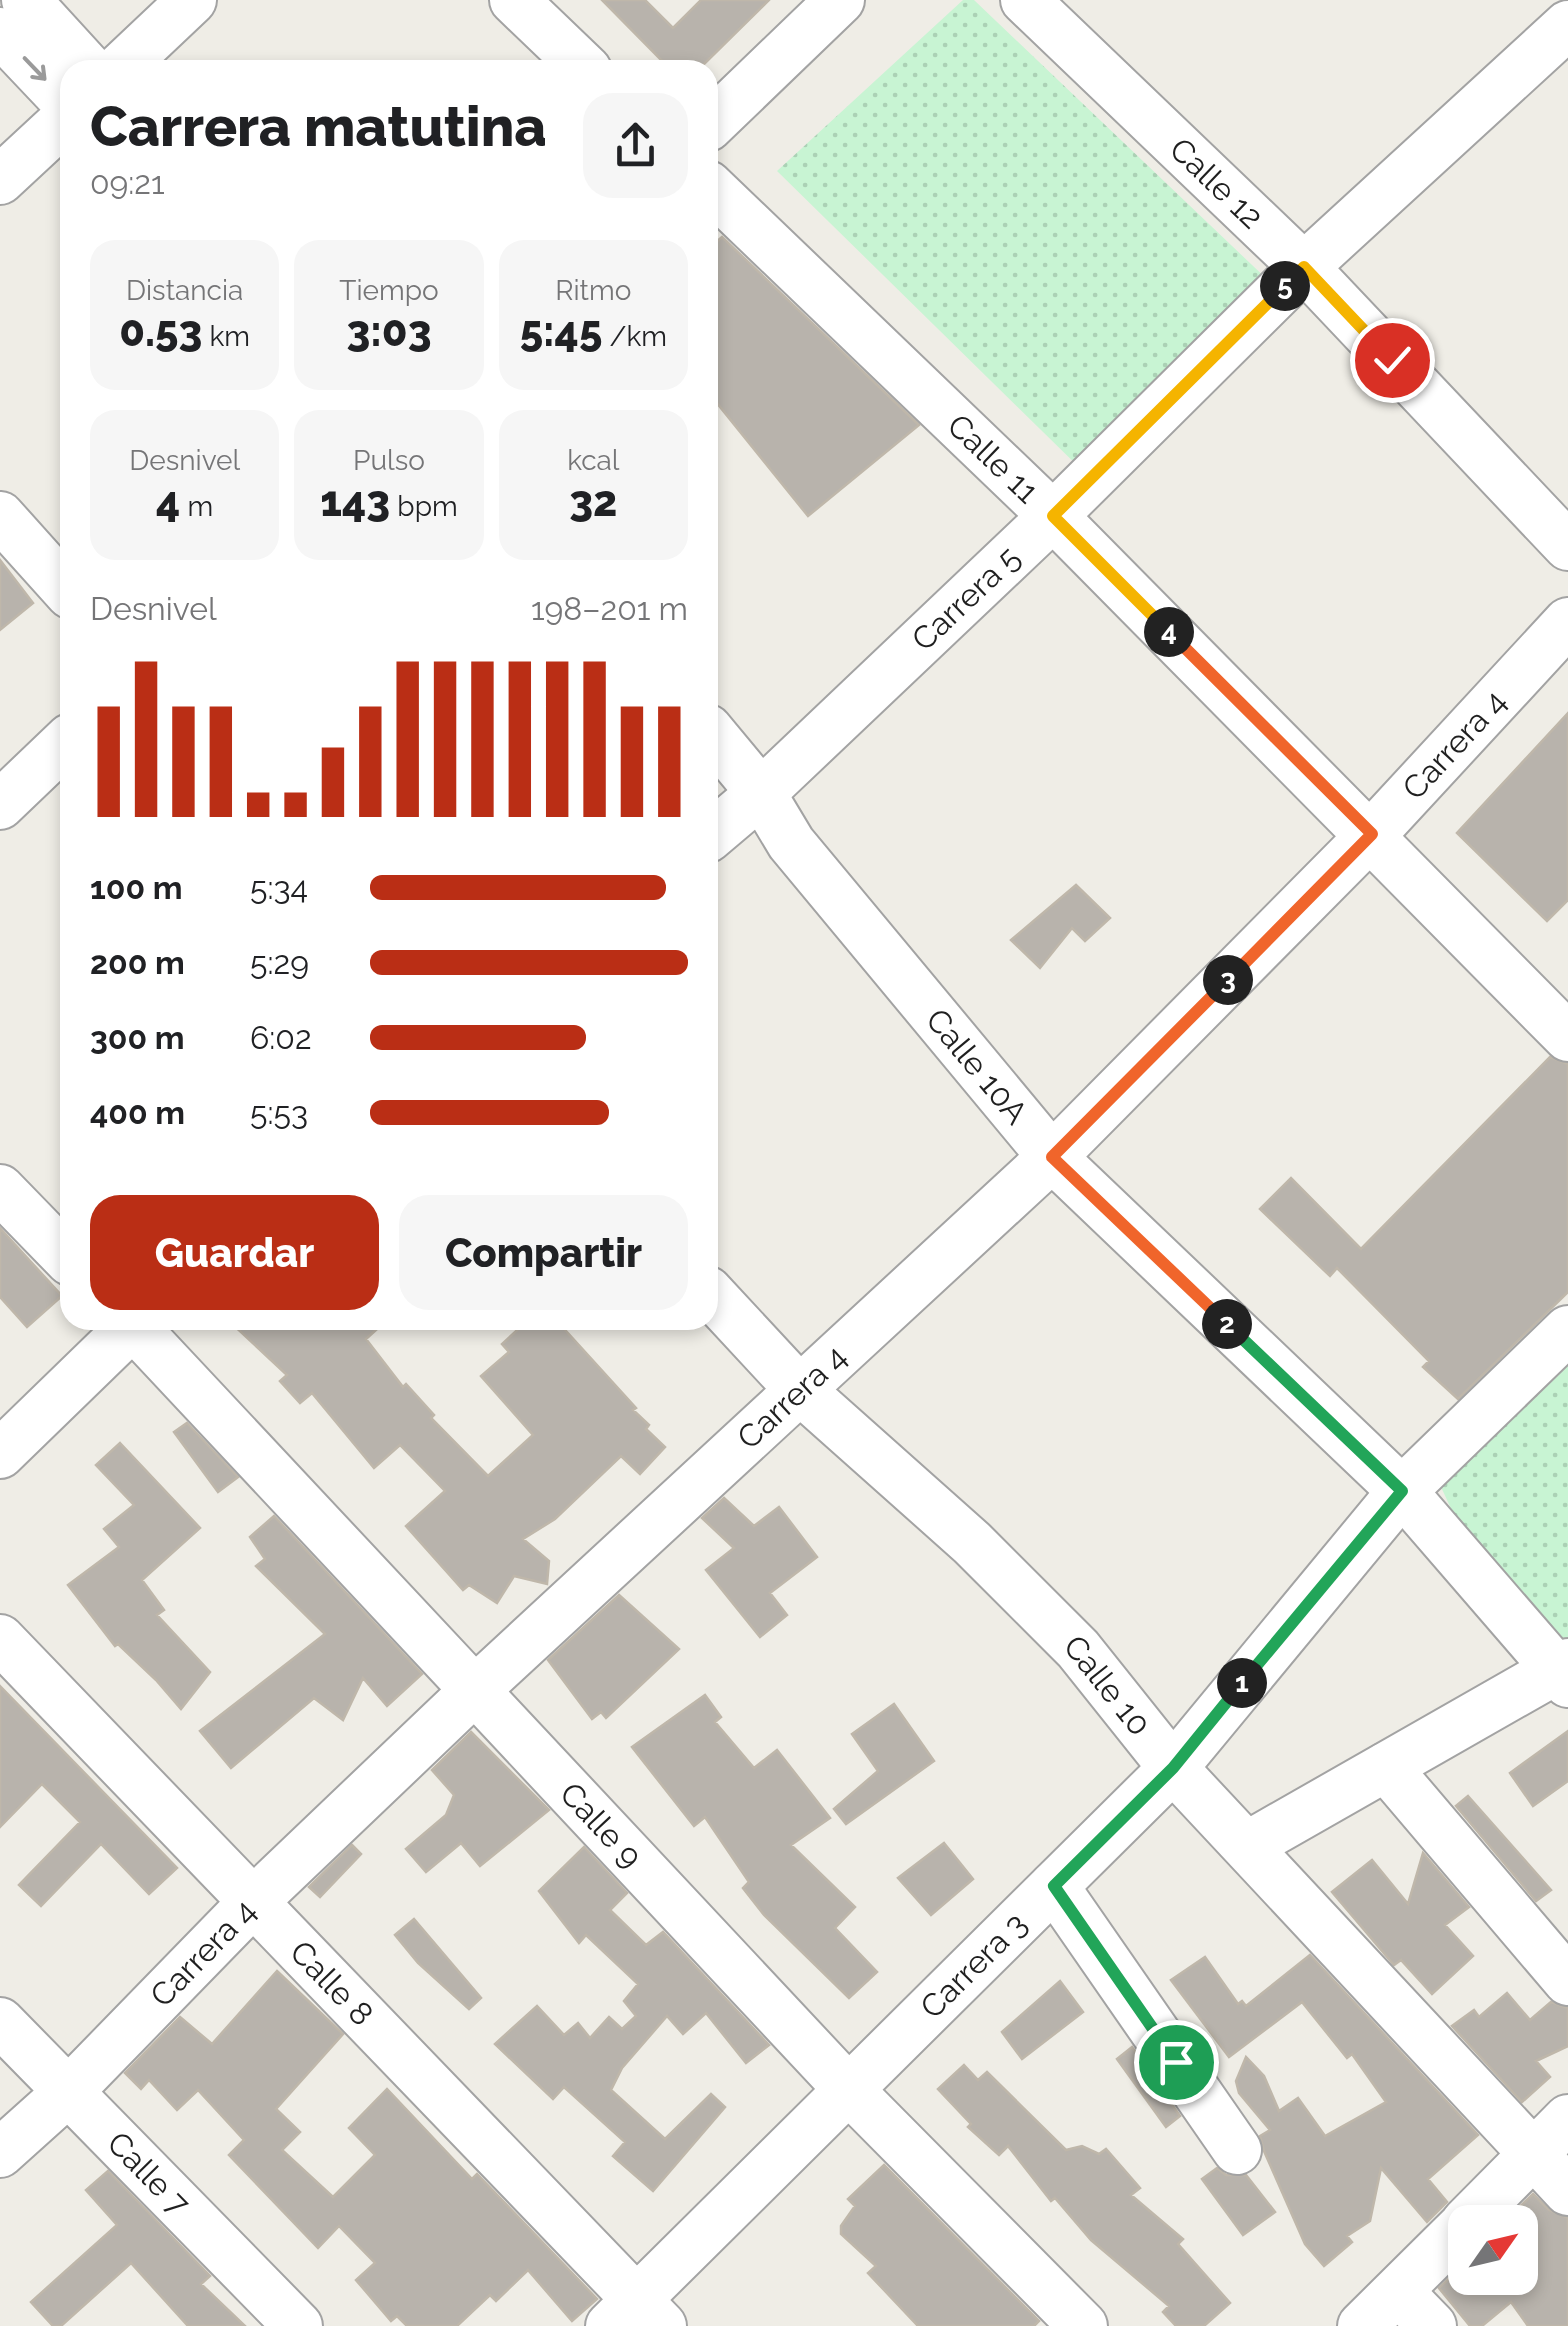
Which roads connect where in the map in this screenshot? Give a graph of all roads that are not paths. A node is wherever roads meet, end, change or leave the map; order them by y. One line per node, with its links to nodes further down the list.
1 (26, 0): 8 (street)
2 (192, 0): 9 (street)
3 (514, 0): 10 (street)
4 (840, 0): 12 (street)
5 (1025, 0): 16 (street, Calle 12)
6 (1568, 26): 16 (street, Carrera 5)
7 (0, 32): 11 (street, one-way to 11)
8 (81, 60)
9 (129, 60)
10 (577, 60)
11 (60, 95)
12 (718, 118)
13 (60, 124): 14 (street)
14 (0, 180)
15 (718, 195): 18 (street, Calle 11)
16 (1304, 267): 18 (street, Carrera 5); 19 (street, Calle 12)
17 (0, 516): 20 (street)
18 (1053, 516): 25 (street, Carrera 5); 26 (street, Calle 11)
19 (1568, 546)
20 (60, 583)
21 (1568, 622): 26 (street, Carrera 4)
22 (60, 747): 24 (street)
23 (718, 772): 25 (street, Calle 10A)
24 (0, 804)
25 (727, 810): 28 (street, Calle 10A)
26 (1372, 834): 27 (street, Calle 11); 28 (street, Carrera 4)
27 (1568, 1037)
28 (1052, 1157): 35 (street, Carrera 4); 37 (street, Calle 10A)
29 (0, 1188): 30 (street)
30 (60, 1251)
31 (718, 1302): 35 (street, Calle 10)
32 (125, 1330): 36 (street)
33 (140, 1330): 40 (street, Calle 9)
34 (1568, 1330): 37 (street, Carrera 3)
35 (798, 1388): 40 (street, Carrera 4); 42 (street, Calle 10)
36 (0, 1454)
37 (1402, 1491): 39 (street, Calle 10A); 42 (street, Carrera 3)
38 (0, 1639): 45 (street, Calle 8)
39 (1564, 1672): 41 (street)
40 (472, 1692): 45 (street, Carrera 4); 48 (street, Calle 9)
41 (1386, 1767): 43 (street); 46 (street)
42 (1173, 1768): 43 (street, Calle 10); 44 (street, Carrera 3)
43 (1247, 1846): 53 (street, Calle 10)
44 (1054, 1886): 48 (street, Carrera 3); 51 (street)
45 (254, 1900): 49 (street, Carrera 4); 58 (street, Calle 8)
46 (1568, 1981)
47 (0, 2022): 49 (street, Calle 7)
48 (849, 2090): 58 (street, Carrera 3); 60 (street, Calle 9)
49 (69, 2091): 52 (street, Carrera 4); 59 (street, Calle 7)
50 (1568, 2119): 53 (street)
51 (1237, 2150)
52 (0, 2153)
53 (1533, 2154): 54 (street, Calle 10); 55 (street)
54 (1568, 2192)
55 (1483, 2205)
56 (1448, 2242): 57 (street)
57 (1399, 2292): 61 (street); 62 (street)
58 (636, 2317)
59 (298, 2326)
60 (1084, 2326)
61 (1362, 2326)
62 (1432, 2326)

